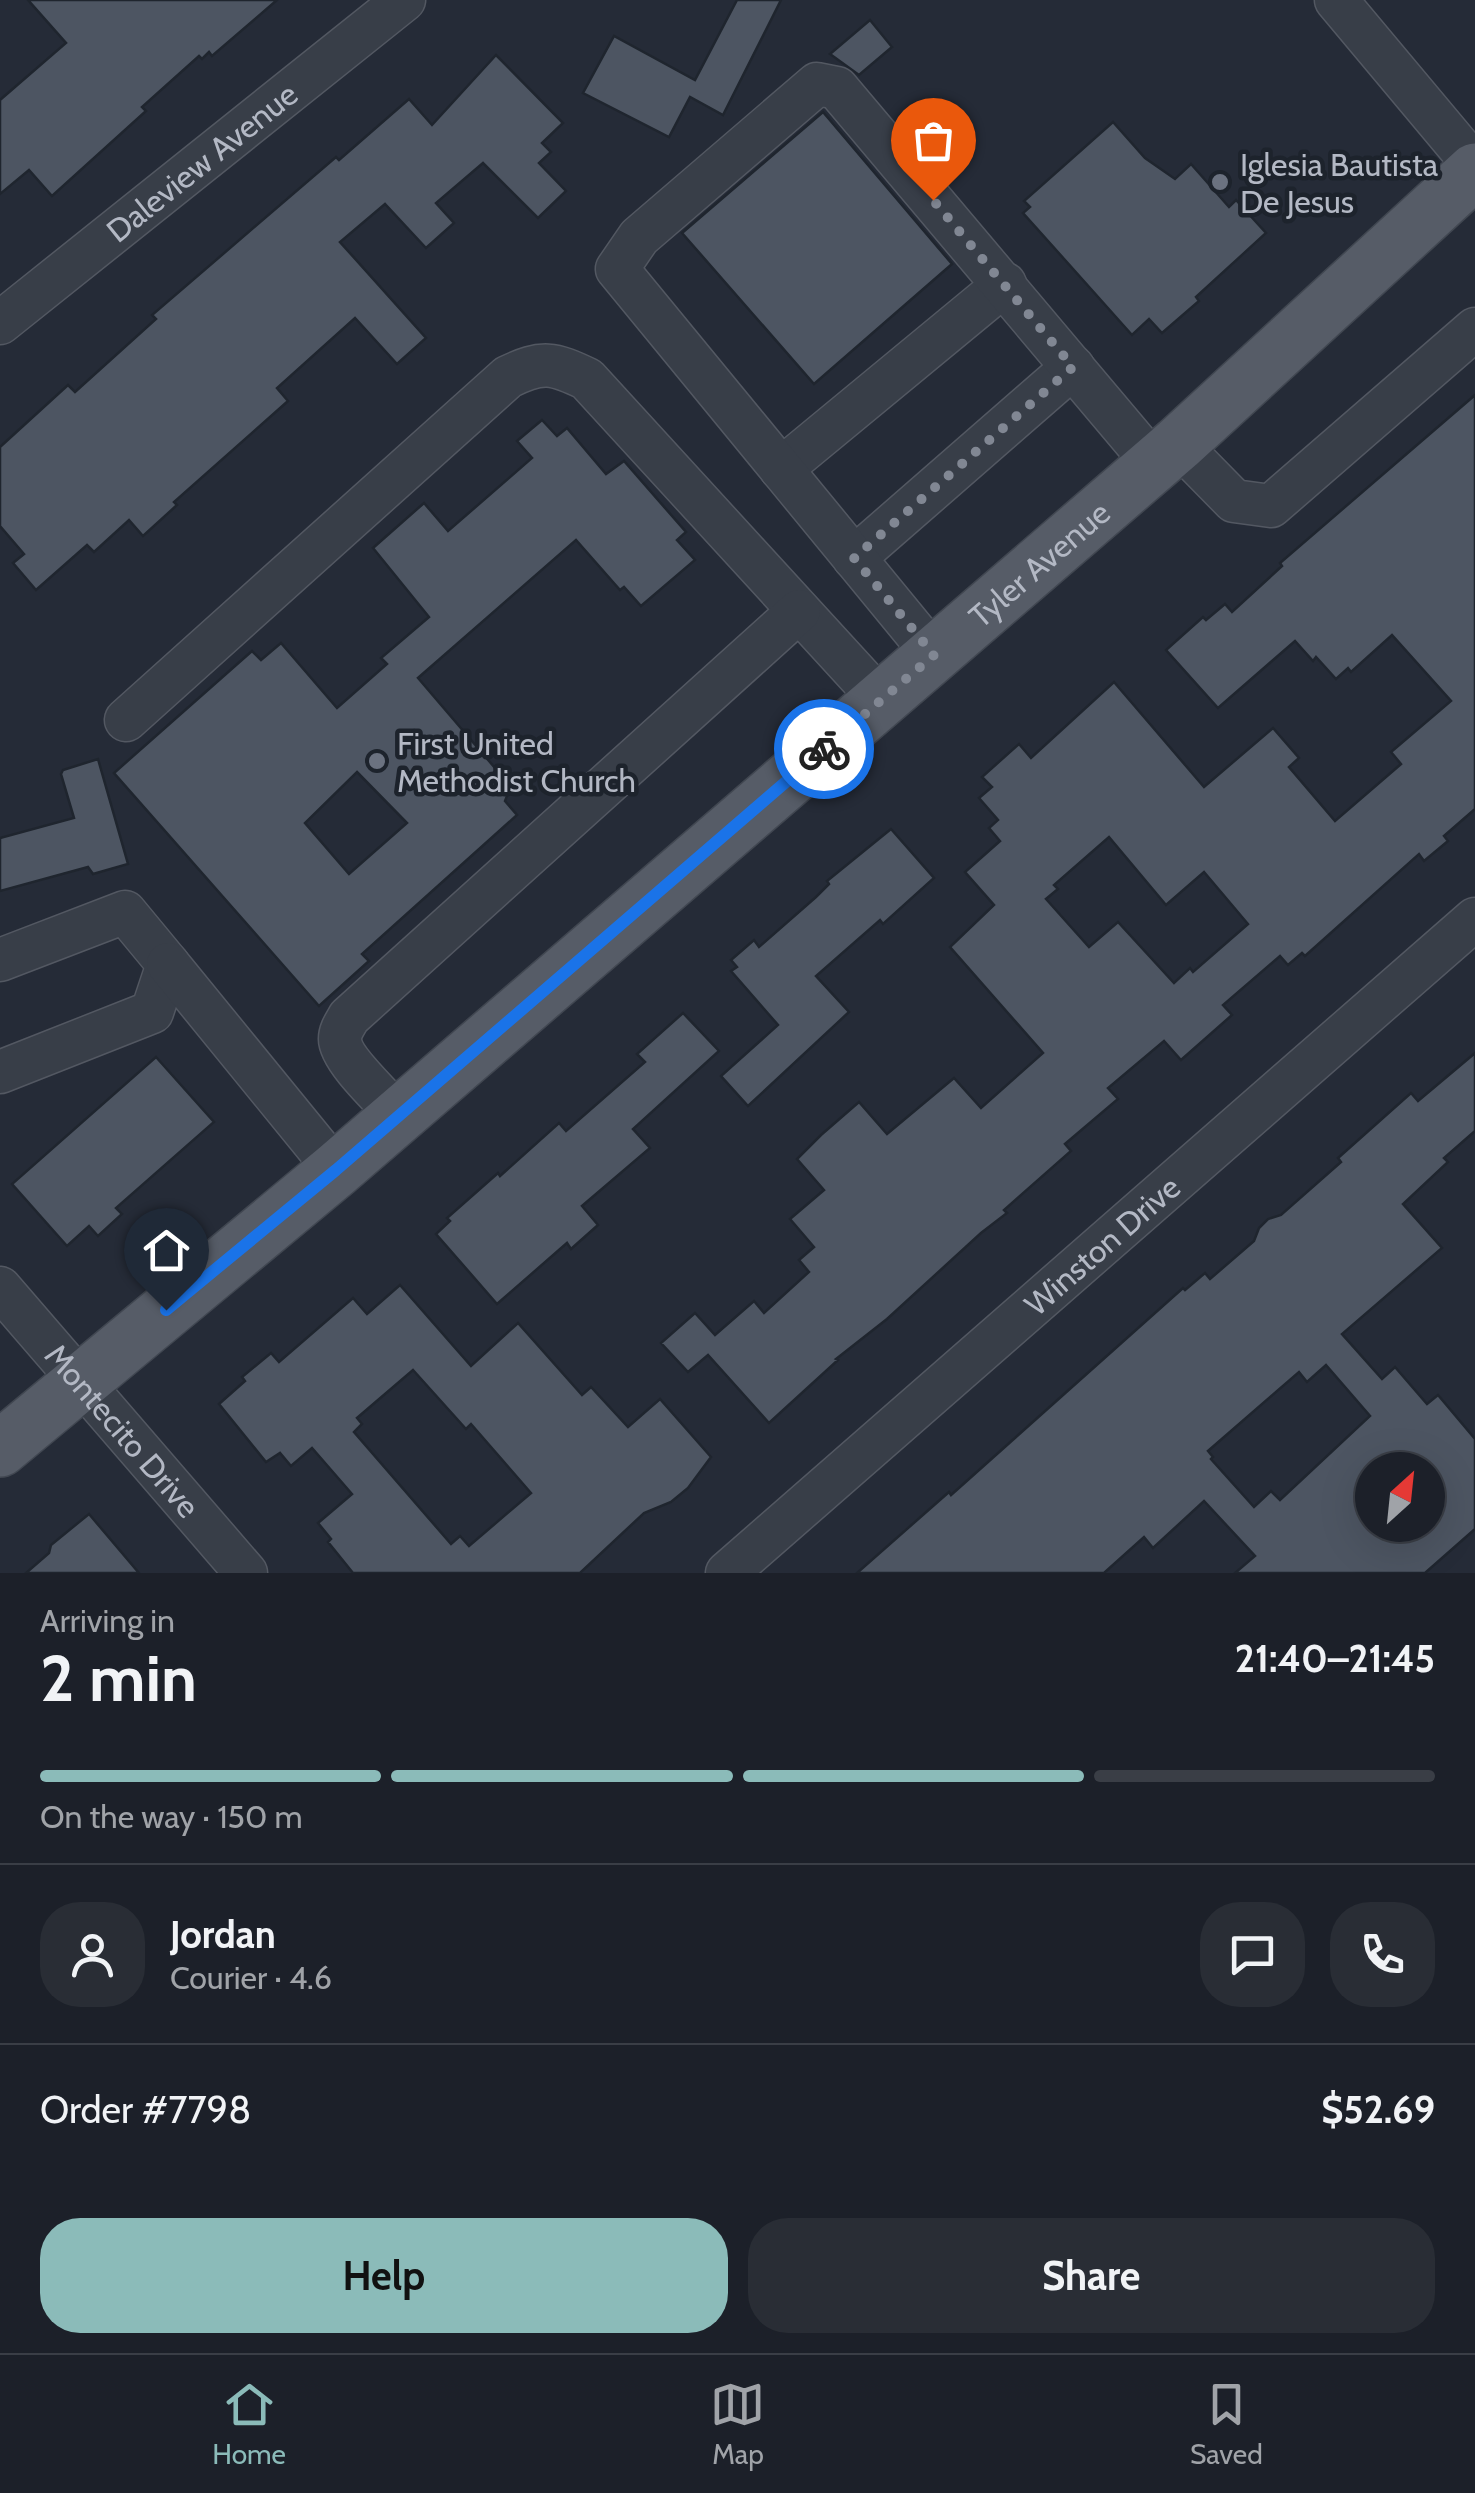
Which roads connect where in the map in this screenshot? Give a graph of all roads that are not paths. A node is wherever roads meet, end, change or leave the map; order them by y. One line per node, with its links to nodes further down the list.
1 (404, 0): 5 (street, Daleview Avenue)
2 (1336, 0): 3 (street)
3 (1475, 169): 8 (main road, Tyler Avenue)
4 (1004, 284): 7 (street); 9 (street); 9 (street)
5 (0, 322)
6 (1475, 329): 8 (street)
7 (1073, 367): 8 (street); 10 (street)
8 (1166, 454): 12 (main road, Tyler Avenue)
9 (781, 469): 10 (street)
10 (854, 558): 12 (street)
11 (799, 611): 13 (street); 14 (street); 19 (street)
12 (934, 655): 13 (main road, Tyler Avenue)
13 (880, 700): 19 (main road, Tyler Avenue)
14 (126, 720)
15 (1475, 919): 25 (street, Winston Drive)
16 (0, 960): 17 (street)
17 (168, 964): 18 (street); 20 (street)
18 (0, 1072)
19 (399, 1116): 20 (main road, Tyler Avenue)
20 (336, 1170): 22 (main road, Tyler Avenue)
21 (0, 1288): 22 (street, Montecito Drive)
22 (81, 1381): 23 (main road, Tyler Avenue); 24 (street, Montecito Drive)
23 (0, 1449)
24 (246, 1573)
25 (727, 1573)

